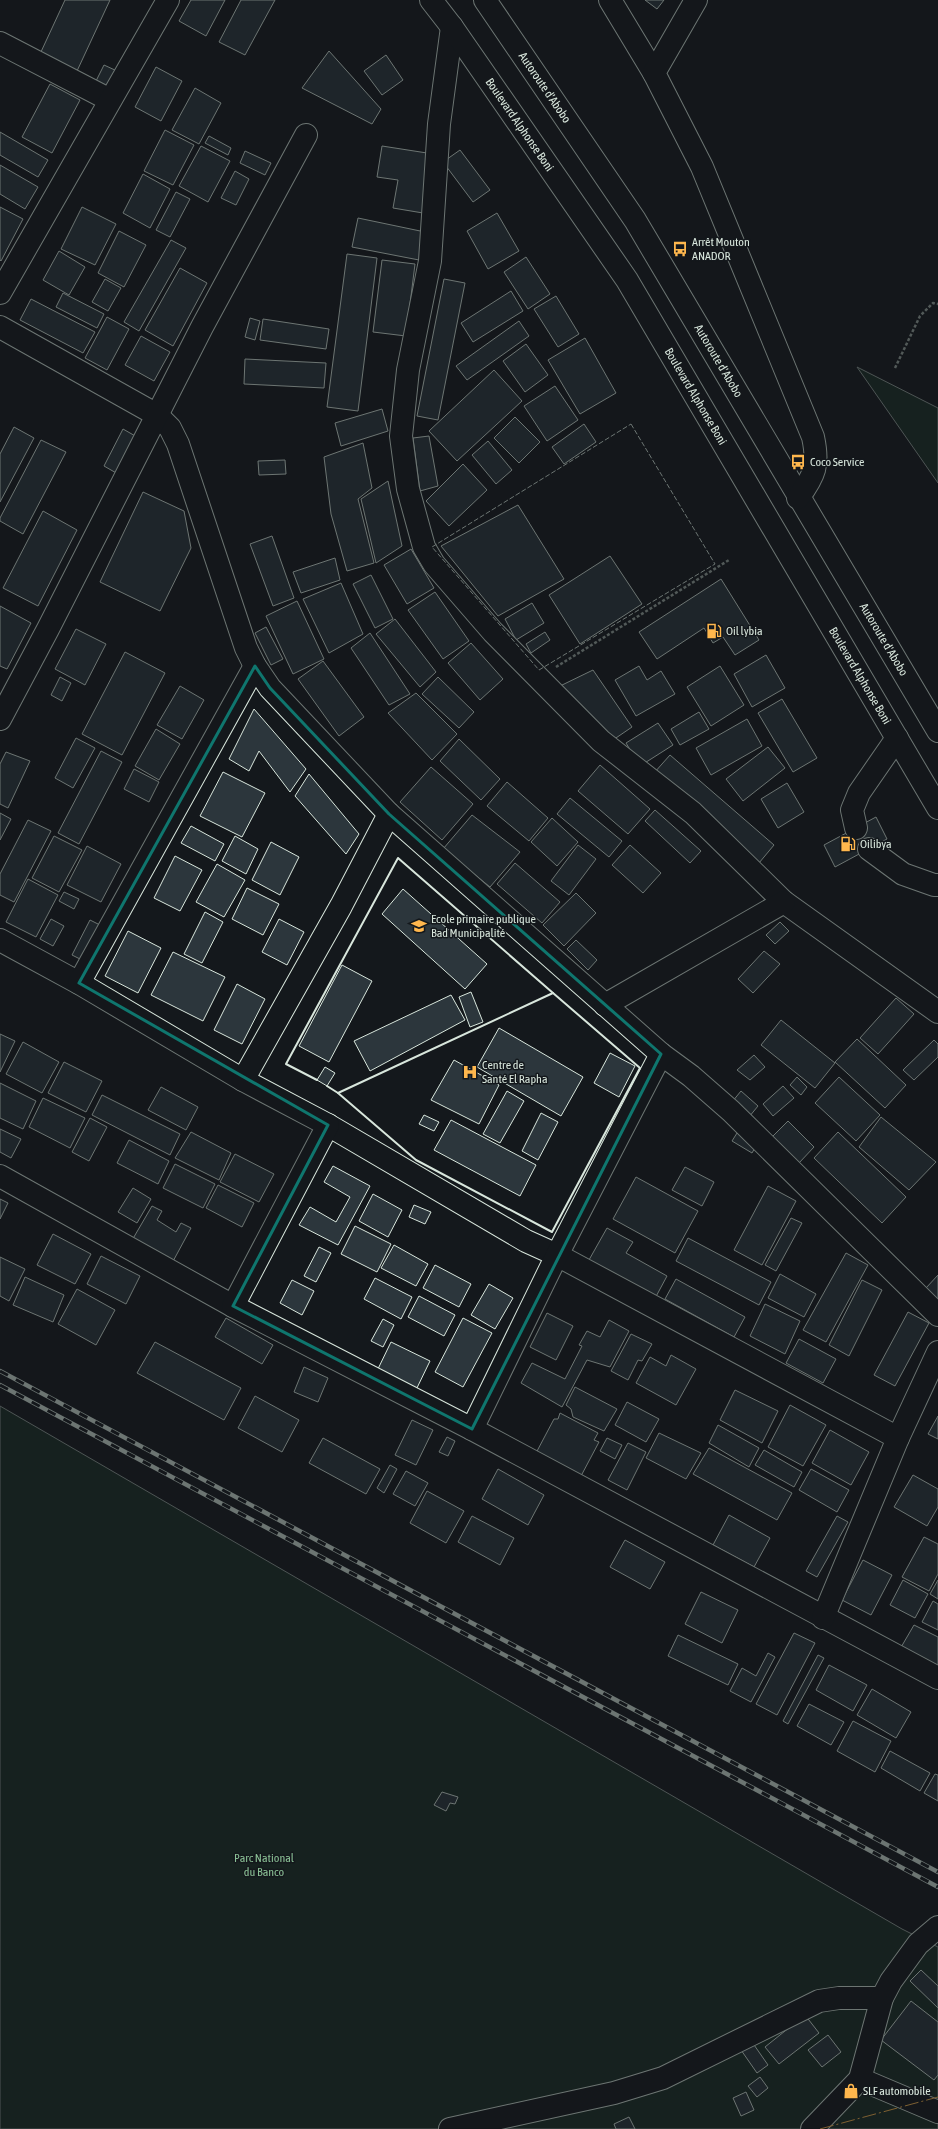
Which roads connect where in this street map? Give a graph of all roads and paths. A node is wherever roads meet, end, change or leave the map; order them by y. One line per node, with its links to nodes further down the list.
1 (168, 0): 9 (street)
2 (431, 0): 6 (street, Boulevard Alphonse Boni)
3 (485, 0): 16 (street, Autoroute d'Abobo)
4 (610, 0): 8 (street)
5 (696, 0): 8 (street)
6 (452, 27): 19 (street); 22 (street, Boulevard Alphonse Boni)
7 (0, 43): 9 (street)
8 (654, 73): 16 (street)
9 (110, 100): 11 (street)
10 (306, 134): 15 (street)
11 (0, 292)
12 (938, 304): 14 (path)
13 (0, 327): 15 (street)
14 (895, 368)
15 (157, 415): 18 (street); 20 (street)
16 (798, 498): 21 (street, Autoroute d'Abobo)
17 (729, 560): 19 (path)
18 (255, 666): 24 (street); 30 (street)
19 (538, 678): 28 (street)
20 (0, 719)
21 (938, 731)
22 (897, 738): 23 (street, Boulevard Alphonse Boni); 25 (street)
23 (938, 808)
24 (389, 814): 31 (street); 34 (street)
25 (856, 828)
26 (869, 849): 27 (street)
27 (938, 885)
28 (784, 902): 31 (street); 32 (street)
29 (0, 940): 30 (street)
30 (79, 983): 34 (street)
31 (605, 1005): 33 (street)
32 (938, 1012)
33 (661, 1054): 37 (street); 39 (street)
34 (243, 1080): 35 (street)
35 (328, 1125): 37 (street); 38 (street)
36 (0, 1176): 38 (street)
37 (557, 1256): 41 (street); 42 (street)
38 (233, 1306): 41 (street)
39 (938, 1315)
40 (938, 1352): 42 (street)
41 (472, 1429): 43 (street)
42 (898, 1438): 43 (street)
43 (823, 1618): 44 (street)
44 (938, 1678)
45 (938, 1928): 46 (street)
46 (882, 1998): 47 (street); 49 (street)
47 (860, 2079): 48 (street); 50 (street)
48 (938, 2112)
49 (450, 2129)
50 (812, 2129)

